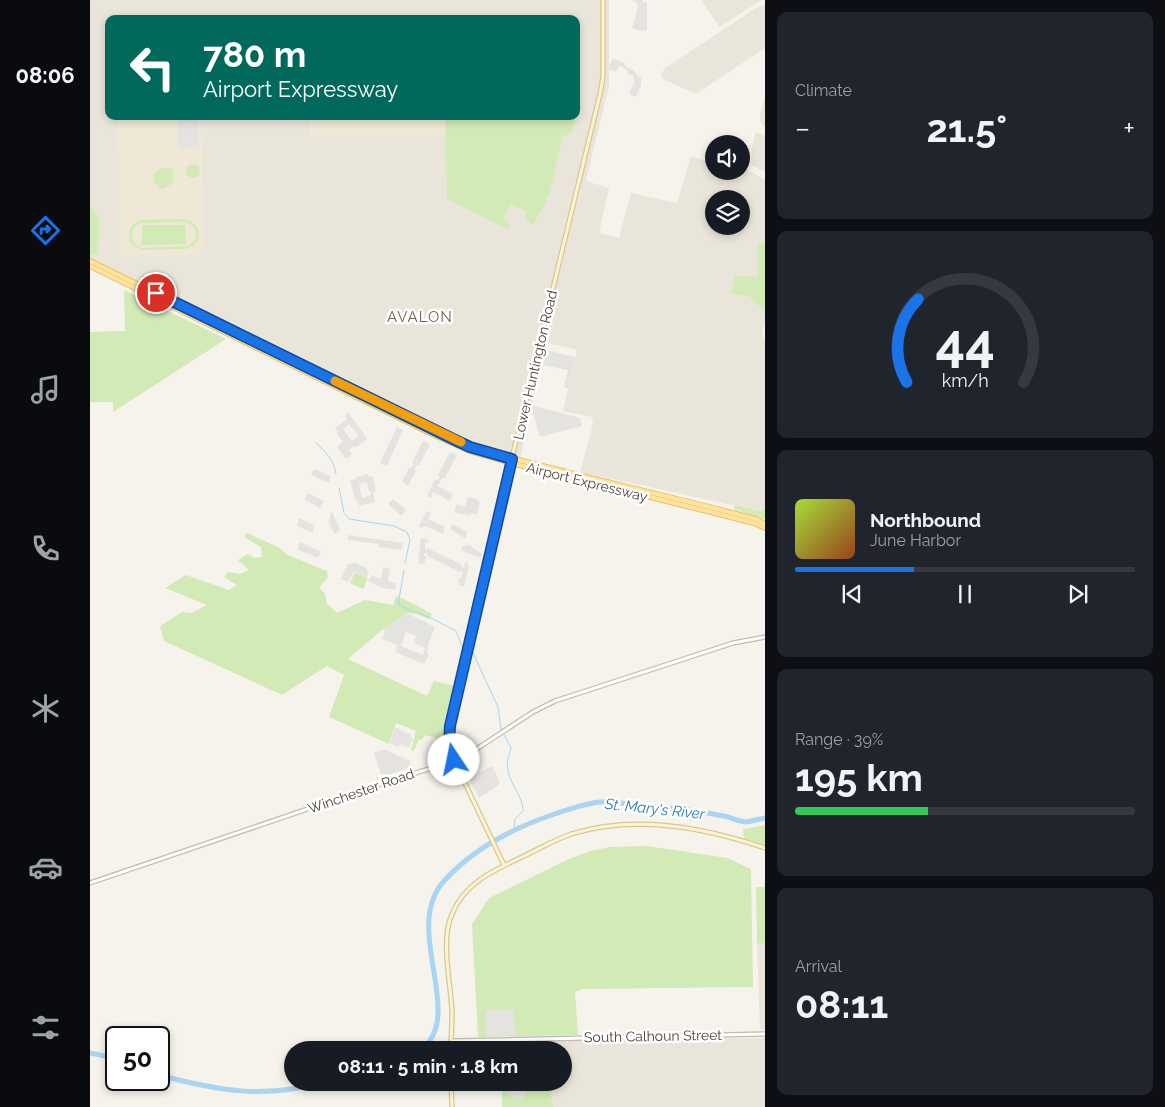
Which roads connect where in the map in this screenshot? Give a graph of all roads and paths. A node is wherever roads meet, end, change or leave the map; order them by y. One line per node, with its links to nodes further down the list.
1 (603, 0): 4 (main road, Lower Huntington Road)
2 (90, 261): 4 (main road, Airport Expressway)
3 (90, 266): 4 (main road, Airport Expressway)
4 (512, 461): 5 (main road, Airport Expressway); 6 (main road, Airport Expressway); 8 (main road, Lower Huntington Road)
5 (765, 524)
6 (765, 528)
7 (765, 637): 8 (street, Winchester Road)
8 (454, 760): 10 (main road, Lower Huntington Road); 11 (street, Winchester Road)
9 (765, 848): 10 (main road)
10 (504, 865): 13 (main road)
11 (90, 883)
12 (765, 1034): 13 (street, South Calhoun Street)
13 (451, 1041)
14 (451, 1091): 15 (main road)
15 (452, 1107)

